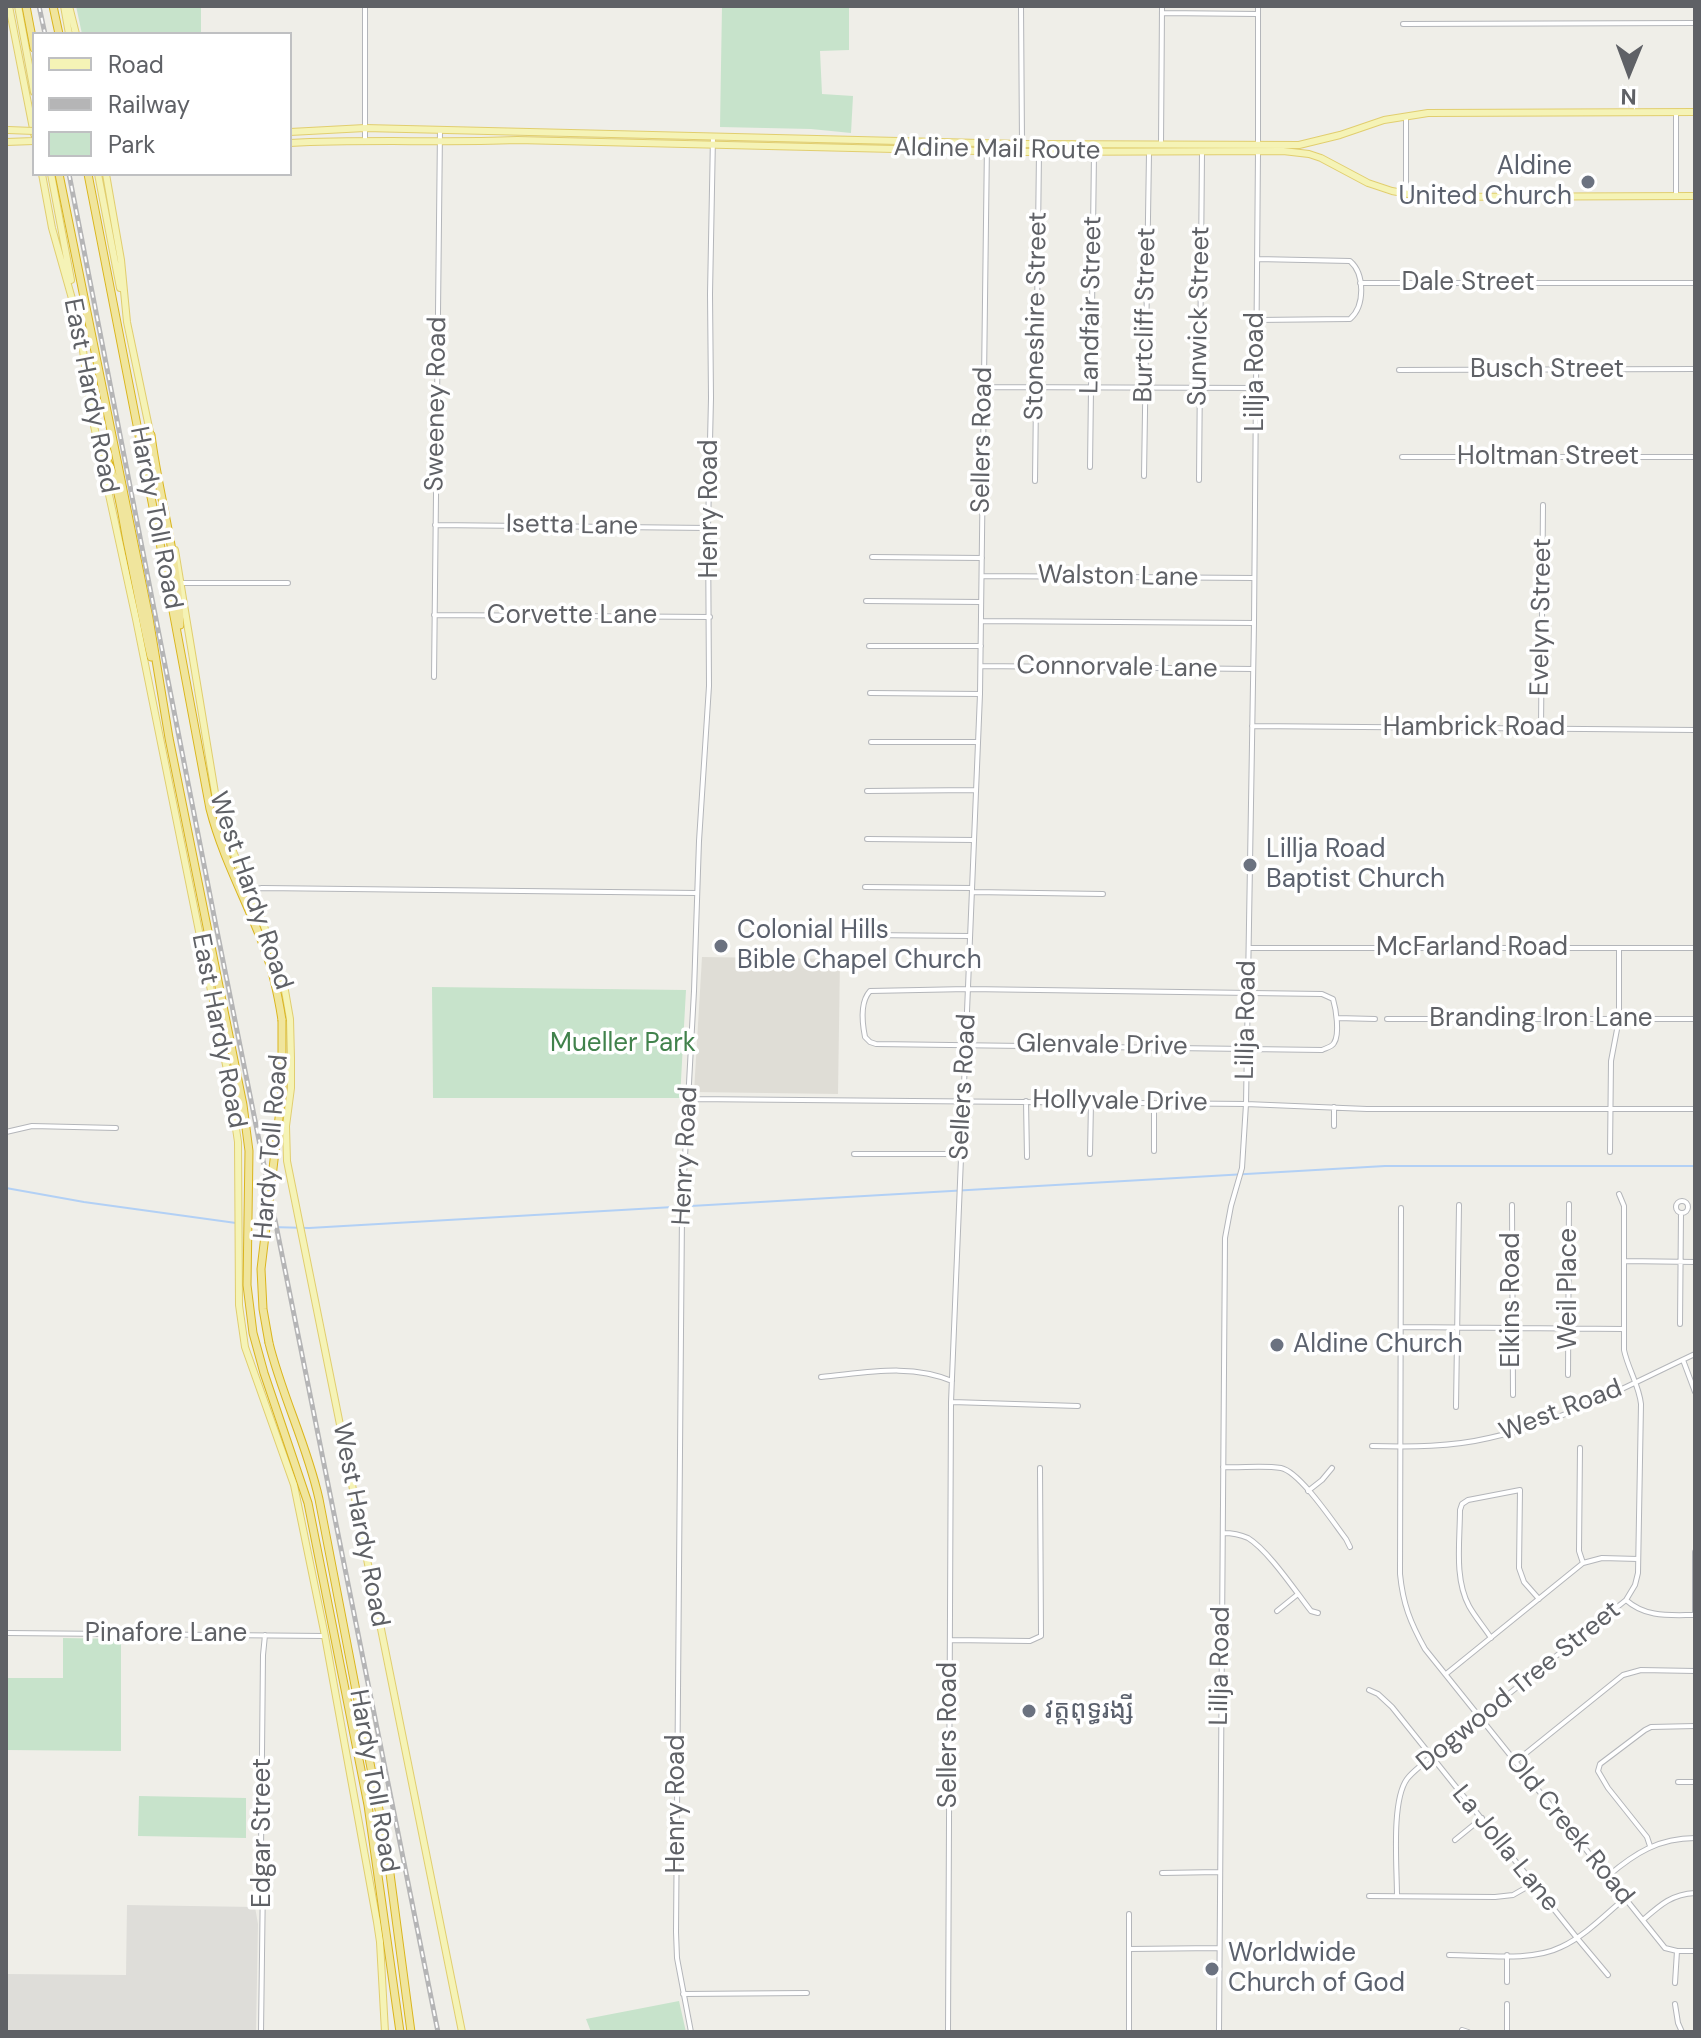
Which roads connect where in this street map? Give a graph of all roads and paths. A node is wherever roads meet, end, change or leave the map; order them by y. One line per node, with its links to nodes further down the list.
1 (9, 6): 22 (main road)
2 (18, 6): 18 (main road)
3 (26, 6): 17 (highway)
4 (53, 6): 14 (highway)
5 (66, 6): 15 (main road); 16 (main road)
6 (365, 6): 23 (street)
7 (1021, 6): 37 (street)
8 (1162, 6): 10 (street)
9 (1258, 6): 11 (street, Lillja Road)
10 (1162, 13): 11 (street); 38 (street)
11 (1257, 14): 41 (street, Lillja Road)
12 (1695, 23): 13 (street)
13 (1403, 24)
14 (59, 32)
15 (69, 32)
16 (75, 32)
17 (32, 38)
18 (32, 83)
19 (1676, 112): 20 (main road, Aldine Mail Route); 21 (main road, Aldine Mail Route); 52 (street)
20 (1695, 112)
21 (1406, 115): 41 (main road, Aldine Mail Route); 51 (street)
22 (32, 123)
23 (365, 128): 25 (main road, Aldine Mail Route); 27 (main road, Aldine Mail Route); 32 (street)
24 (7, 130): 28 (main road, bridge)
25 (440, 130): 26 (main road, Aldine Mail Route); 34 (street, Sweeney Road)
26 (472, 131): 29 (main road, Aldine Mail Route); 35 (main road)
27 (292, 132)
28 (32, 133)
29 (547, 137): 30 (main road, Aldine Mail Route); 35 (main road, Aldine Mail Route)
30 (713, 140): 39 (main road, Aldine Mail Route); 78 (street, Henry Road)
31 (32, 141): 33 (main road)
32 (365, 141): 34 (main road, Aldine Mail Route); 36 (main road, Aldine Mail Route)
33 (9, 142)
34 (441, 142): 35 (main road, Aldine Mail Route); 77 (street, Sweeney Road)
35 (472, 142)
36 (292, 143)
37 (1022, 144): 39 (main road, Aldine Mail Route); 40 (main road, Aldine Mail Route)
38 (1161, 144): 40 (main road, Aldine Mail Route); 41 (main road, Aldine Mail Route)
39 (987, 146): 42 (main road, Aldine Mail Route); 62 (street, Sellers Road)
40 (1094, 148): 42 (main road, Aldine Mail Route); 44 (main road, Aldine Mail Route); 64 (street, Landfair Street)
41 (1258, 149): 43 (main road, Aldine Mail Route); 51 (main road, Aldine Mail Route); 54 (street, Lillja Road)
42 (1039, 152): 63 (street, Stoneshire Street)
43 (1202, 152): 44 (main road, Aldine Mail Route); 67 (street, Sunwick Street)
44 (1149, 153): 65 (street, Burtcliff Street)
45 (42, 176): 59 (main road, East Hardy Road)
46 (51, 176): 59 (main road)
47 (59, 176): 102 (highway, Hardy Toll Road)
48 (88, 176): 93 (highway, Hardy Toll Road)
49 (98, 176): 58 (main road)
50 (106, 176): 58 (main road, West Hardy Road)
51 (1406, 194): 52 (main road, Aldine Mail Route)
52 (1676, 196): 53 (main road, Aldine Mail Route)
53 (1695, 196)
54 (1257, 259): 55 (street); 57 (street, Lillja Road)
55 (1360, 283): 56 (street, Dale Street); 57 (street)
56 (1695, 283)
57 (1256, 320): 66 (street, Lillja Road)
58 (127, 322): 68 (main road, West Hardy Road)
59 (80, 327): 69 (main road, East Hardy Road)
60 (1695, 369): 61 (street, Busch Street)
61 (1399, 370)
62 (984, 387): 63 (street); 80 (street, Sellers Road)
63 (1036, 387): 64 (street); 75 (street, Stoneshire Street)
64 (1091, 388): 65 (street); 72 (street, Landfair Street)
65 (1145, 388): 67 (street); 73 (street, Burtcliff Street)
66 (1256, 388): 67 (street); 82 (street, Lillja Road)
67 (1199, 389): 74 (street, Sunwick Street)
68 (151, 435): 83 (main road, West Hardy Road); 93 (highway)
69 (99, 446): 102 (highway); 192 (main road, East Hardy Road)
70 (1402, 457): 71 (street, Holtman Street)
71 (1695, 457)
72 (1090, 467)
73 (1144, 476)
74 (1199, 480)
75 (1035, 481)
76 (1543, 505): 100 (street, Evelyn Street)
77 (435, 525): 78 (street, Isetta Lane); 87 (street, Sweeney Road)
78 (708, 528): 88 (street, Henry Road)
79 (872, 557): 80 (street)
80 (982, 558): 81 (street, Sellers Road)
81 (982, 576): 82 (street, Walston Lane); 86 (street, Sellers Road)
82 (1254, 578): 90 (street, Lillja Road)
83 (182, 583): 84 (street); 110 (main road, West Hardy Road)
84 (288, 583)
85 (866, 601): 86 (street)
86 (981, 602): 89 (street, Sellers Road)
87 (434, 615): 88 (street, Corvette Lane); 96 (street, Sweeney Road)
88 (710, 617): 112 (street, Henry Road)
89 (981, 621): 90 (street); 92 (street, Sellers Road)
90 (1254, 623): 95 (street, Lillja Road)
91 (869, 646): 92 (street)
92 (981, 646): 94 (street, Sellers Road)
93 (180, 647): 235 (highway, Hardy Toll Road, bridge)
94 (981, 666): 95 (street, Connorvale Lane); 98 (street, Sellers Road)
95 (1253, 669): 99 (street, Lillja Road)
96 (434, 677)
97 (870, 693): 98 (street)
98 (980, 694): 104 (street, Sellers Road)
99 (1252, 726): 100 (street, Hambrick Road); 116 (street, Lillja Road)
100 (1541, 728): 101 (street, Hambrick Road)
101 (1695, 730)
102 (169, 738): 234 (highway, Hardy Toll Road)
103 (871, 742): 104 (street)
104 (978, 742): 105 (street, Sellers Road)
105 (976, 790): 106 (street); 108 (street, Sellers Road)
106 (867, 791)
107 (867, 839): 108 (street)
108 (974, 840): 111 (street, Sellers Road)
109 (865, 887): 111 (street)
110 (251, 890): 112 (street); 236 (main road, West Hardy Road)
111 (972, 890): 113 (street); 115 (street, Sellers Road)
112 (696, 893): 128 (street, Henry Road)
113 (1103, 894)
114 (865, 935): 115 (street)
115 (970, 936): 119 (street, Sellers Road)
116 (1249, 948): 117 (street, McFarland Road); 120 (street, Lillja Road)
117 (1619, 948): 118 (street, McFarland Road); 124 (street)
118 (1695, 948)
119 (968, 989): 120 (street); 126 (street, Sellers Road); 126 (street, Glenvale Drive)
120 (1248, 992): 121 (street); 127 (street, Lillja Road)
121 (1337, 1018): 122 (street); 127 (street, Glenvale Drive)
122 (1375, 1019)
123 (1387, 1019): 124 (street, Branding Iron Lane)
124 (1619, 1019): 125 (street, Branding Iron Lane); 135 (street)
125 (1695, 1019)
126 (966, 1044): 127 (street, Glenvale Drive); 129 (street, Sellers Road)
127 (1247, 1048): 133 (street, Lillja Road)
128 (689, 1099): 129 (street, Hollyvale Drive); 229 (street, Henry Road)
129 (963, 1101): 130 (street, Hollyvale Drive); 143 (street, Sellers Road)
130 (1026, 1101): 131 (street, Hollyvale Drive); 145 (street)
131 (1091, 1102): 132 (street, Hollyvale Drive); 144 (street)
132 (1154, 1103): 133 (street, Hollyvale Drive); 140 (street)
133 (1246, 1104): 134 (street, Hollyvale Drive); 175 (street, Lillja Road)
134 (1334, 1107): 135 (street, Hollyvale Drive); 137 (street)
135 (1610, 1109): 136 (street, Hollyvale Drive); 141 (street)
136 (1695, 1109)
137 (1334, 1126)
138 (116, 1128): 139 (street)
139 (6, 1132)
140 (1154, 1151)
141 (1610, 1152)
142 (854, 1154): 143 (street)
143 (961, 1154): 165 (street, Sellers Road)
144 (1090, 1154)
145 (1027, 1157)
146 (1619, 1194): 152 (street, Dogwood Tree Street)
147 (1569, 1204): 159 (street, Weil Place)
148 (1459, 1205): 156 (street)
149 (1512, 1205): 158 (street, Elkins Road)
150 (1401, 1208): 157 (street, Old Creek Road)
151 (1681, 1213): 153 (street)
152 (1625, 1261): 153 (street); 160 (street, Dogwood Tree Street)
153 (1680, 1262): 154 (street); 155 (street)
154 (1695, 1262)
155 (1680, 1324)
156 (1457, 1326): 157 (street); 158 (street); 171 (street)
157 (1401, 1327): 173 (street, Old Creek Road)
158 (1513, 1327): 159 (street); 168 (street, Elkins Road)
159 (1569, 1327): 160 (street); 163 (street, Weil Place)
160 (1623, 1329): 166 (street, Dogwood Tree Street)
161 (1695, 1354): 162 (street, West Road)
162 (1683, 1360): 166 (street, West Road); 167 (street)
163 (1568, 1375)
164 (821, 1377): 165 (street)
165 (952, 1381): 169 (street, Sellers Road)
166 (1635, 1382): 173 (street, West Road); 182 (street, Dogwood Tree Street)
167 (1695, 1392)
168 (1513, 1395)
169 (951, 1402): 170 (street); 194 (street, Sellers Road)
170 (1078, 1406)
171 (1456, 1407)
172 (1372, 1446): 173 (street, West Road)
173 (1401, 1447): 196 (street, Old Creek Road)
174 (1580, 1448): 183 (street)
175 (1223, 1467): 178 (street); 179 (street, Lillja Road)
176 (1040, 1468): 194 (street)
177 (1332, 1468): 178 (street)
178 (1308, 1491): 180 (street)
179 (1223, 1533): 184 (street); 208 (street, Lillja Road)
180 (1350, 1547)
181 (1695, 1552): 189 (street)
182 (1638, 1559): 183 (street); 186 (street, Dogwood Tree Street)
183 (1583, 1563): 185 (street)
184 (1298, 1594): 187 (street); 188 (street)
185 (1539, 1599): 193 (street); 193 (street)
186 (1626, 1600): 189 (street); 198 (street, Dogwood Tree Street)
187 (1277, 1611)
188 (1318, 1613)
189 (1695, 1615)
190 (6, 1633): 191 (street, Pinafore Lane)
191 (265, 1635): 192 (street, Pinafore Lane); 232 (street, Edgar Street)
192 (325, 1636): 233 (main road, East Hardy Road)
193 (1491, 1638): 196 (street)
194 (950, 1640): 238 (street, Sellers Road)
195 (1695, 1671): 201 (street)
196 (1446, 1674): 198 (street, Old Creek Road)
197 (1369, 1690): 200 (street, La Jolla Lane)
198 (1480, 1717): 200 (street, Dogwood Tree Street); 201 (street, Old Creek Road)
199 (1695, 1726): 207 (street)
200 (1430, 1757): 204 (street, La Jolla Lane); 214 (street, Dogwood Tree Street)
201 (1515, 1762): 210 (street, Old Creek Road)
202 (1678, 1782): 203 (street)
203 (1695, 1782)
204 (1482, 1818): 206 (street); 211 (street, La Jolla Lane)
205 (1695, 1838): 207 (street)
206 (1455, 1840)
207 (1650, 1846): 210 (street)
208 (1219, 1872): 209 (street); 219 (street, Lillja Road)
209 (1162, 1873)
210 (1607, 1876): 215 (street, Old Creek Road)
211 (1534, 1883): 214 (street); 218 (street, La Jolla Lane)
212 (1695, 1893): 217 (street)
213 (1369, 1896): 214 (street)
214 (1397, 1896)
215 (1625, 1898): 217 (street, Old Creek Road); 218 (street)
216 (1129, 1914): 220 (street)
217 (1643, 1920): 221 (street, Old Creek Road)
218 (1577, 1938): 224 (street); 225 (street, La Jolla Lane)
219 (1219, 1948): 220 (street); 240 (street, Lillja Road)
220 (1129, 1949): 239 (street)
221 (1677, 1951): 222 (street); 227 (street)
222 (1695, 1951)
223 (1449, 1955): 224 (street)
224 (1507, 1955): 226 (street)
225 (1608, 1975)
226 (1507, 1982)
227 (1675, 1983)
228 (807, 1993): 229 (street)
229 (683, 1994): 237 (street, Henry Road)
230 (1507, 2004): 241 (street)
231 (1675, 2004): 242 (street)
232 (261, 2032)
233 (385, 2032)
234 (400, 2032)
235 (411, 2032)
236 (462, 2032)
237 (691, 2032)
238 (948, 2032)
239 (1129, 2032)
240 (1219, 2032)
241 (1507, 2032)
242 (1682, 2032)

